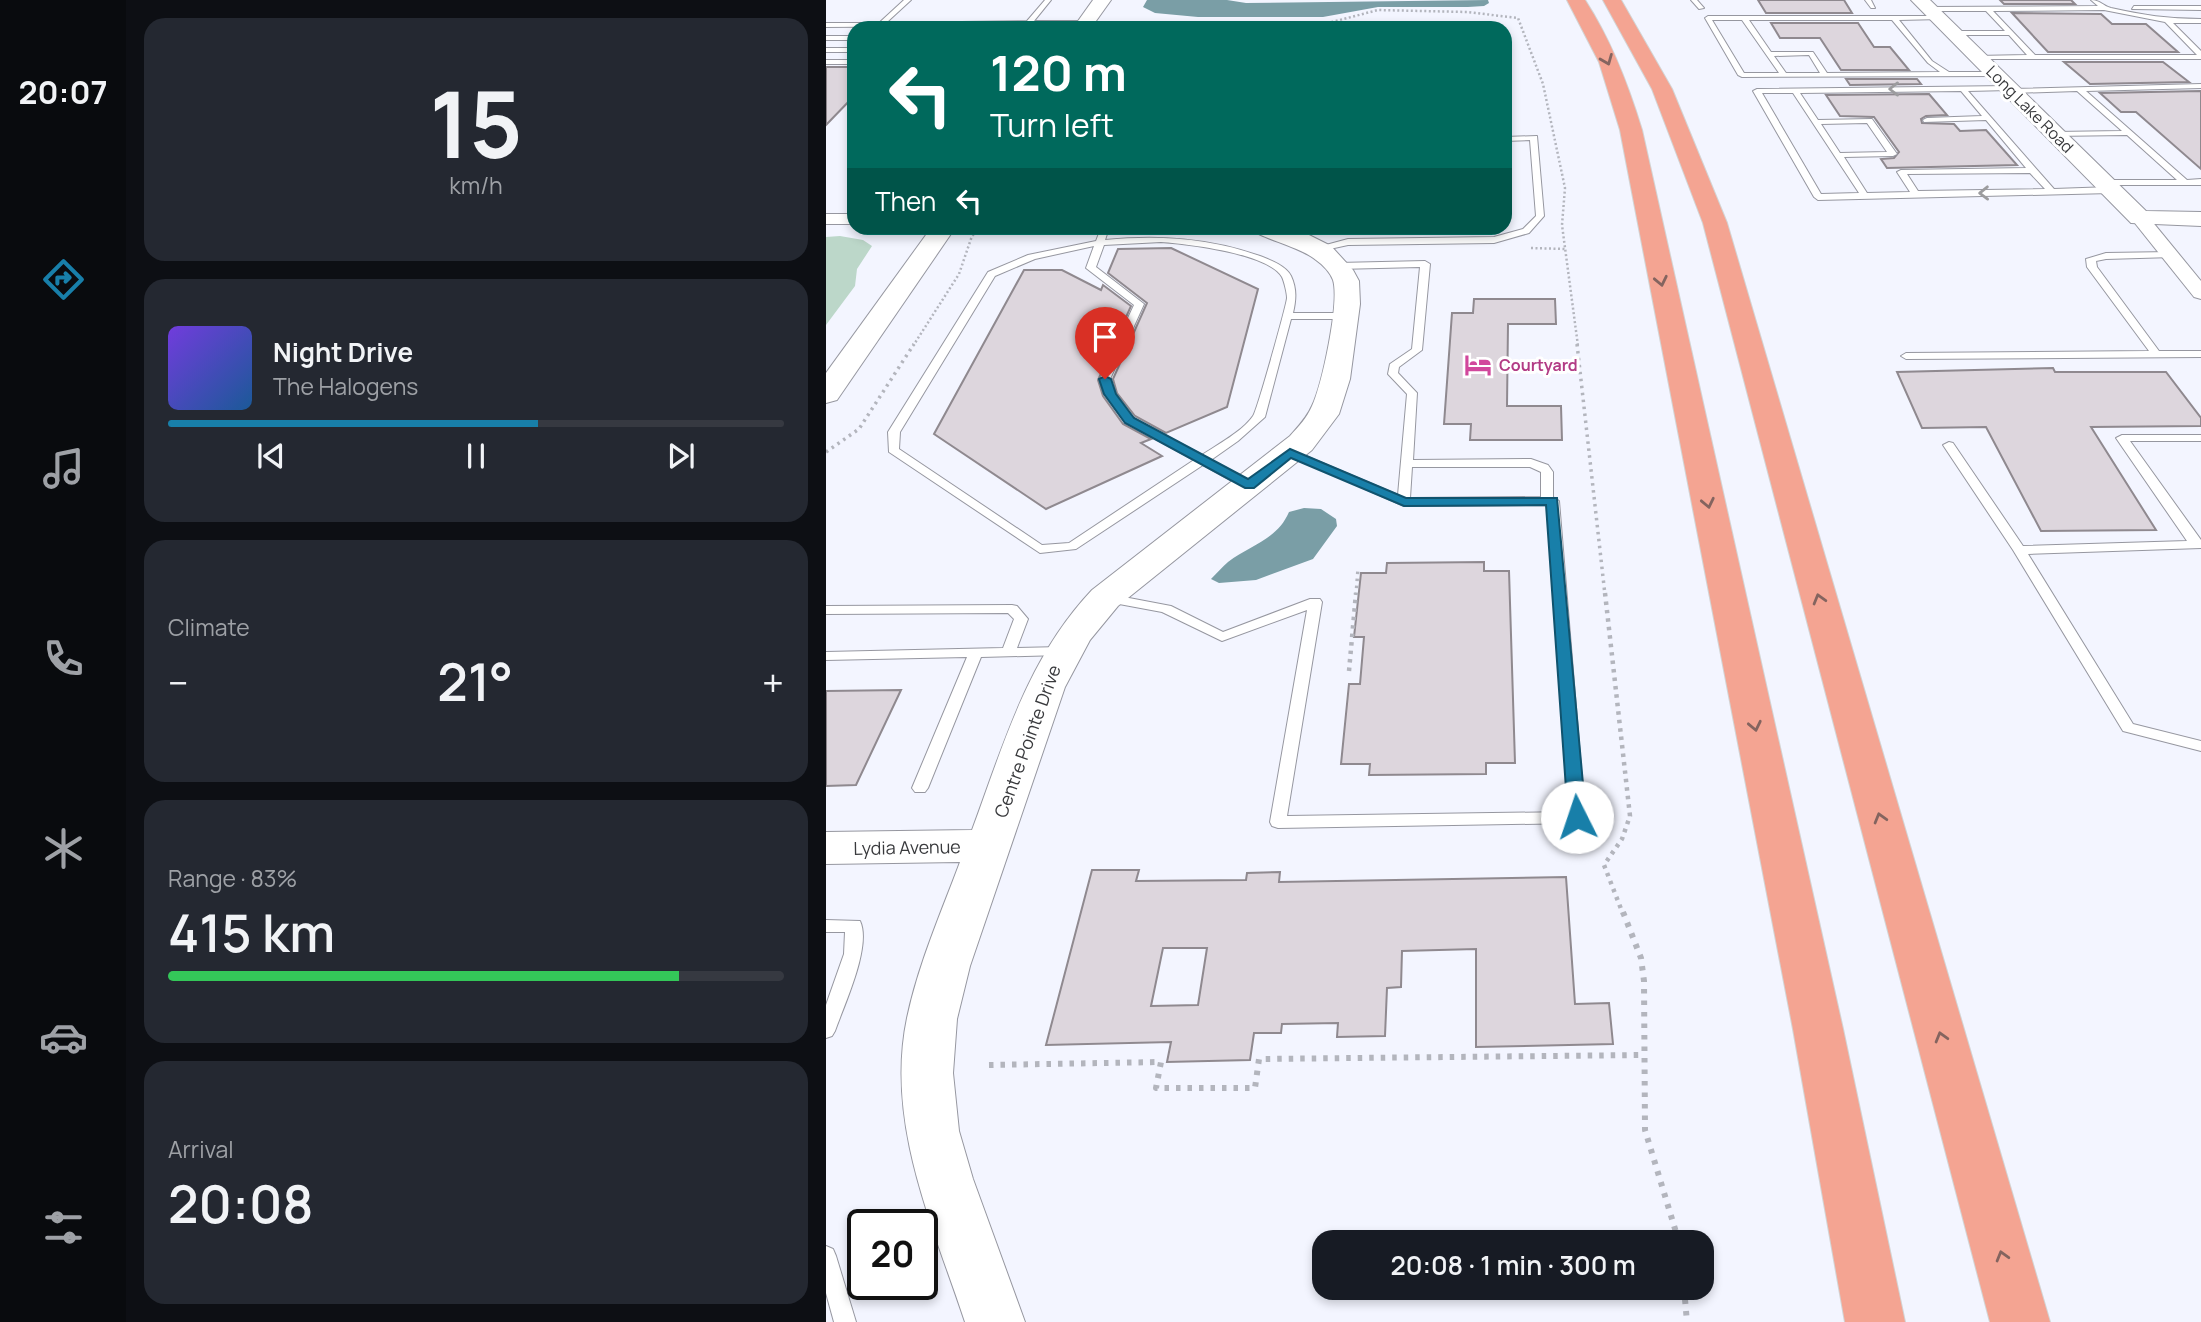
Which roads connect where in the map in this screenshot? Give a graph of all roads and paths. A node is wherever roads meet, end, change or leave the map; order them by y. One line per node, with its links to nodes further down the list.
1 (908, 0): 19 (lane)
2 (1048, 0): 20 (lane)
3 (1102, 0): 21 (street)
4 (1576, 0): 113 (highway, one-way to 113)
5 (1612, 0): 114 (highway, one-way to 5)
6 (1694, 0): 11 (lane)
7 (1868, 0): 10 (lane)
8 (2094, 0): 12 (lane)
9 (2201, 1): 13 (lane)
10 (1873, 7)
11 (1701, 8)
12 (2104, 8): 13 (lane); 16 (lane); 22 (lane)
13 (2124, 8): 14 (lane)
14 (2201, 8)
15 (1929, 9): 16 (lane); 18 (lane); 26 (street, Long Lake Road)
16 (1988, 9): 27 (lane)
17 (1744, 18): 18 (lane); 33 (lane); 39 (lane)
18 (1894, 18): 41 (lane)
19 (884, 21)
20 (1030, 21)
21 (1087, 21)
22 (2167, 21): 23 (lane); 30 (lane)
23 (2201, 21)
24 (826, 25): 25 (lane)
25 (847, 25)
26 (1954, 33): 27 (lane); 35 (street, Long Lake Road)
27 (2010, 33): 36 (lane)
28 (826, 38): 29 (lane)
29 (847, 38)
30 (2198, 48): 34 (lane)
31 (826, 50): 32 (lane)
32 (847, 50)
33 (1769, 54): 39 (lane); 40 (lane)
34 (2201, 56): 36 (lane)
35 (1978, 57): 36 (lane); 42 (street, Long Lake Road)
36 (2033, 57)
37 (826, 62): 38 (lane)
38 (847, 62)
39 (1784, 75): 40 (lane)
40 (1825, 75): 41 (lane)
41 (1948, 75): 42 (lane)
42 (2005, 84): 44 (lane); 45 (lane); 51 (street, Long Lake Road)
43 (2201, 86): 45 (lane)
44 (1963, 89): 46 (lane, one-way to 46); 47 (lane)
45 (2079, 89): 50 (lane)
46 (1795, 90): 49 (lane); 60 (lane)
47 (1988, 118): 48 (lane); 54 (lane)
48 (1927, 120)
49 (1816, 122): 53 (lane); 53 (lane)
50 (2129, 133): 51 (lane); 55 (lane)
51 (2055, 134): 57 (street, Long Lake Road)
52 (1512, 139): 70 (lane)
53 (1838, 155): 60 (lane)
54 (2032, 170): 58 (lane); 59 (lane)
55 (2185, 182): 56 (lane); 57 (lane)
56 (2201, 182)
57 (2108, 187): 58 (lane); 61 (street, Long Lake Road)
58 (2052, 191): 59 (lane, one-way to 59)
59 (1916, 194): 60 (lane)
60 (1865, 196)
61 (2140, 218): 64 (street); 72 (street)
62 (826, 219): 63 (street)
63 (847, 219)
64 (2201, 219)
65 (938, 235): 80 (street)
66 (973, 235): 83 (path)
67 (1102, 235): 71 (lane)
68 (1287, 235): 73 (street)
69 (1512, 235): 73 (lane)
70 (1512, 235)
71 (1100, 241): 75 (lane); 85 (lane); 85 (lane)
72 (2171, 256): 74 (street); 77 (lane)
73 (1327, 257): 76 (street, Centre Pointe Drive); 86 (lane)
74 (2201, 293)
75 (1288, 316): 76 (lane); 85 (lane)
76 (1345, 317): 84 (street, Centre Pointe Drive)
77 (2156, 354): 78 (lane); 79 (lane)
78 (2201, 354)
79 (1906, 356)
80 (826, 394)
81 (2201, 438): 90 (lane)
82 (1949, 445): 91 (lane)
83 (826, 452)
84 (1290, 453): 87 (street, Centre Pointe Drive); 89 (lane)
85 (1202, 461): 87 (lane)
86 (1406, 464): 88 (lane); 89 (lane)
87 (1249, 485): 93 (street, Centre Pointe Drive)
88 (1547, 501): 89 (lane); 93 (lane)
89 (1404, 502)
90 (2198, 544): 91 (lane)
91 (2019, 550): 100 (lane)
92 (1358, 569): 99 (path)
93 (1105, 598): 95 (street, Centre Pointe Drive)
94 (826, 610): 97 (lane)
95 (1062, 652): 97 (lane); 102 (street, Centre Pointe Drive)
96 (976, 653): 97 (lane); 98 (lane); 101 (lane)
97 (1008, 653)
98 (826, 656)
99 (1349, 671)
100 (2201, 746)
101 (920, 788)
102 (989, 846): 103 (street, Lydia Avenue); 111 (street, Centre Pointe Drive)
103 (826, 848)
104 (826, 926): 105 (lane)
105 (826, 1031)
106 (1643, 1055): 107 (path)
107 (989, 1065)
108 (826, 1256): 110 (lane)
109 (1685, 1300): 112 (path)
110 (845, 1322)
111 (995, 1322)
112 (1687, 1322)
113 (1875, 1322)
114 (2020, 1322)

